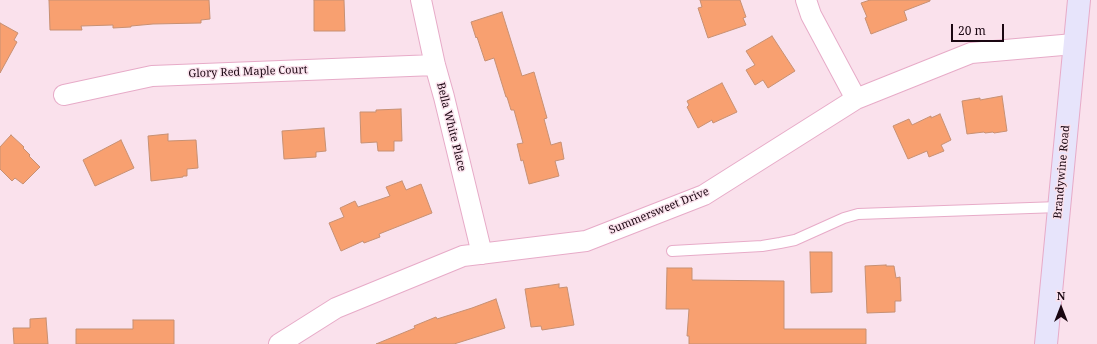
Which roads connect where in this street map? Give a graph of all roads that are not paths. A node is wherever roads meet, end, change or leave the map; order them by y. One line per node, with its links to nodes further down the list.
1 (421, 0): 5 (street, Bella White Place)
2 (806, 0): 7 (street)
3 (1079, 0): 4 (main road, Brandywine Road)
4 (1074, 44): 7 (street, Summersweet Drive); 8 (main road, Brandywine Road)
5 (435, 65): 6 (street, Glory Red Maple Court); 10 (street, Bella White Place)
6 (64, 94)
7 (856, 99): 10 (street, Summersweet Drive)
8 (1059, 207): 9 (lane); 12 (main road, Brandywine Road)
9 (672, 251)
10 (482, 254): 11 (street, Summersweet Drive)
11 (279, 344)
12 (1046, 344)

